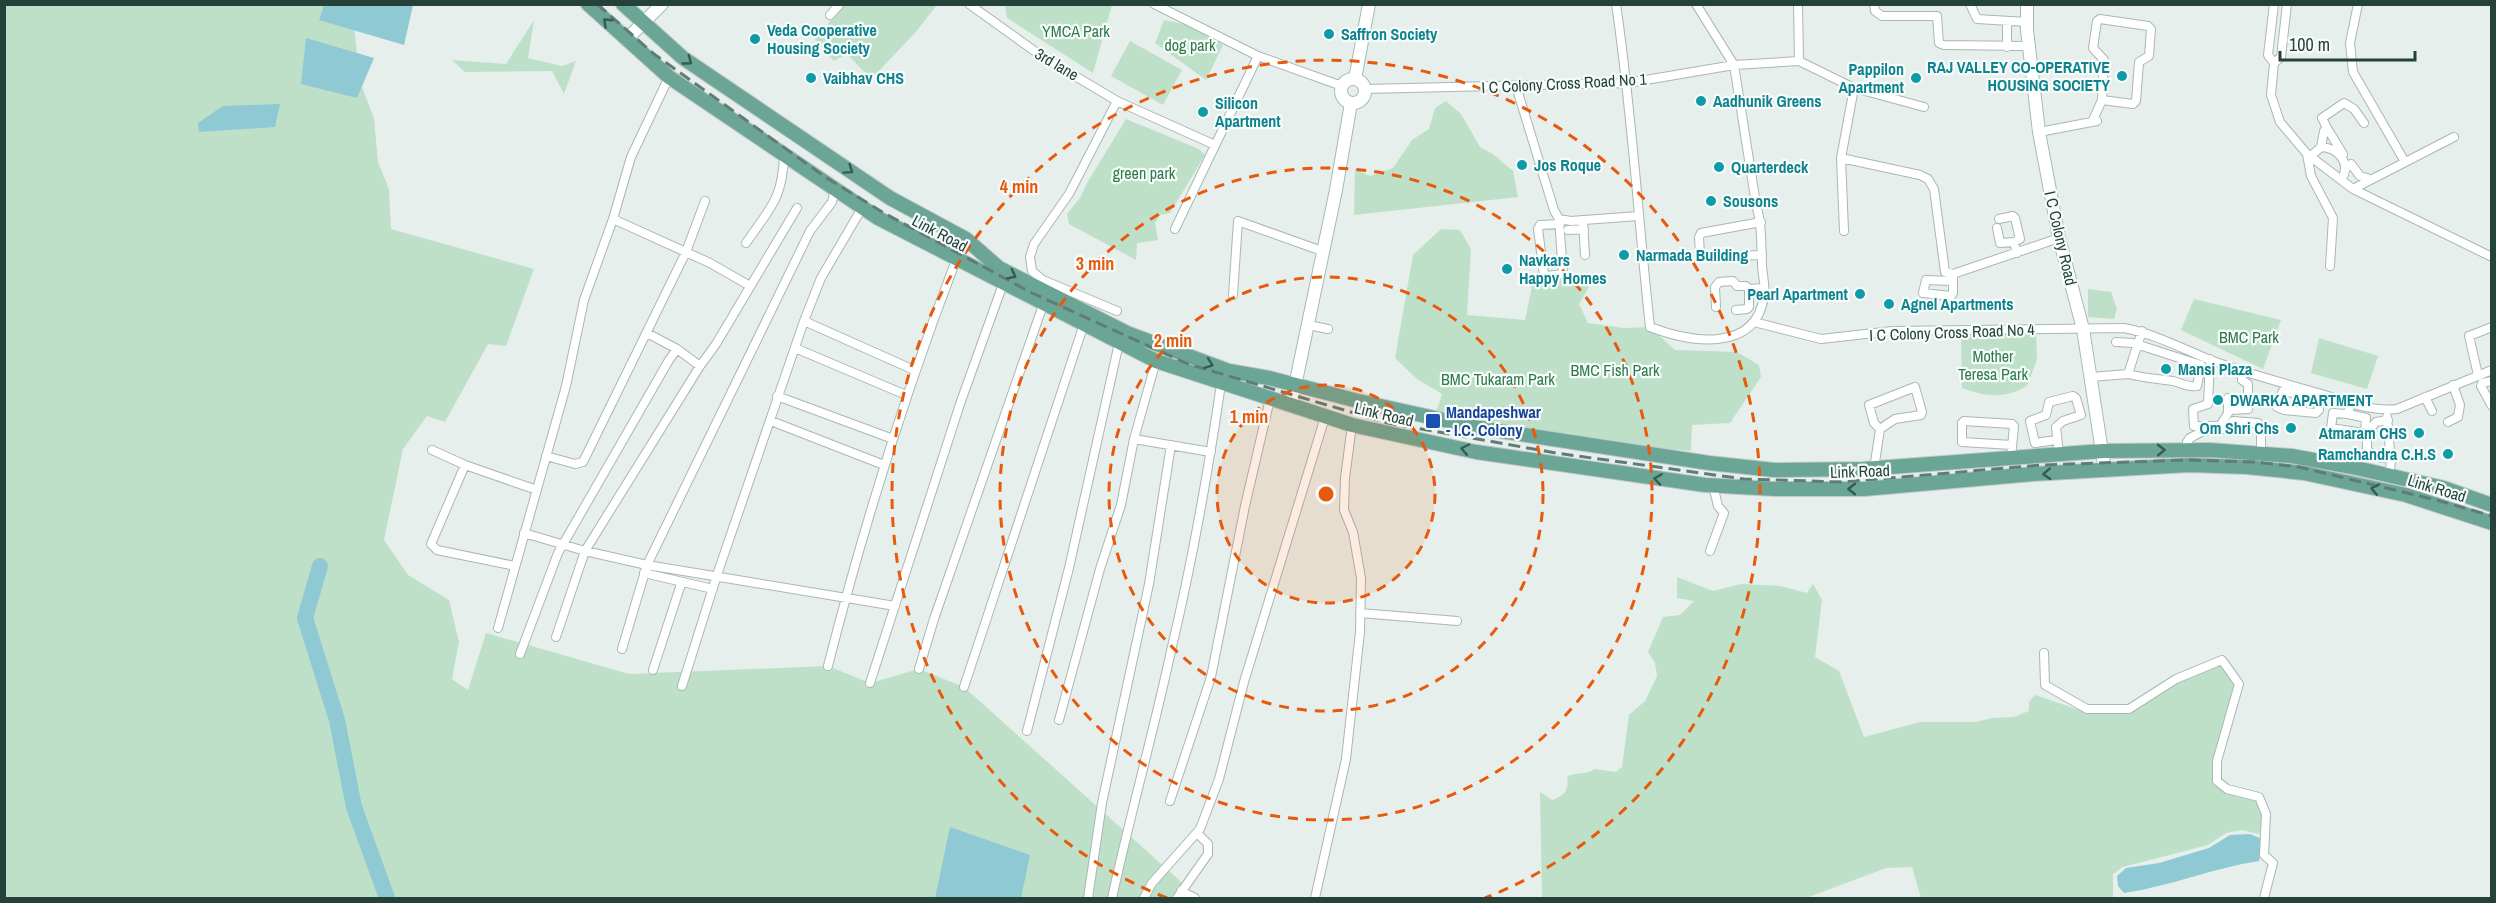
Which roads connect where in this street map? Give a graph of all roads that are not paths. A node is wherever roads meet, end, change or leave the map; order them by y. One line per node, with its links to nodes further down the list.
1 (588, 4): 21 (main road, Link Road, one-way to 1)
2 (623, 4): 20 (main road, Link Road)
3 (662, 4): 20 (street)
4 (840, 4): 17 (street)
5 (969, 4): 36 (street, 3rd lane)
6 (1154, 4): 24 (street)
7 (1369, 4): 29 (street)
8 (1617, 4): 30 (street)
9 (1696, 4): 27 (street)
10 (1798, 4): 25 (street)
11 (1874, 4): 23 (street)
12 (1970, 4): 18 (street)
13 (2027, 4): 19 (street, I C Colony Road)
14 (2274, 4): 26 (street)
15 (2287, 4): 26 (street)
16 (2358, 4): 49 (street)
17 (830, 15)
18 (2007, 21): 19 (street); 23 (street)
19 (2027, 22): 22 (street, I C Colony Road)
20 (643, 23): 21 (street); 113 (main road, Link Road, one-way to 113)
21 (626, 40): 28 (main road, Link Road)
22 (2029, 46): 23 (street); 41 (street, I C Colony Road)
23 (2007, 47)
24 (1258, 57): 31 (street); 43 (street)
25 (1799, 61): 27 (street, I C Colony Cross Road No 1); 33 (street)
26 (2274, 63): 46 (street)
27 (1734, 65): 30 (street, I C Colony Cross Road No 1); 62 (street)
28 (669, 77): 45 (main road, Link Road); 59 (street)
29 (1355, 79): 31 (street); 34 (street)
30 (1628, 83): 32 (street, I C Colony Cross Road No 1); 58 (street)
31 (1342, 86): 37 (street)
32 (1516, 86): 34 (street, I C Colony Cross Road No 1); 61 (street)
33 (1854, 88): 38 (street); 47 (street)
34 (1365, 89): 37 (street)
35 (2102, 100): 35 (street); 41 (street)
36 (1117, 101): 43 (street, 3rd lane); 87 (street)
37 (1352, 103): 71 (street)
38 (1924, 107)
39 (2364, 123): 40 (street)
40 (2327, 128): 44 (street); 48 (street)
41 (2039, 132): 68 (street, I C Colony Road)
42 (2454, 137): 49 (street)
43 (1215, 145): 65 (street)
44 (2321, 147): 46 (street); 50 (street)
45 (784, 154): 53 (main road, Link Road); 70 (street)
46 (2309, 155): 52 (street); 78 (street)
47 (1841, 158): 67 (street); 73 (street)
48 (2346, 158)
49 (2405, 162): 54 (street)
50 (2346, 168): 51 (street); 52 (street)
51 (2367, 177)
52 (2341, 180): 54 (street)
53 (835, 189): 57 (main road, Link Road); 159 (street)
54 (2354, 189): 76 (street)
55 (705, 201): 72 (street)
56 (797, 208): 80 (street)
57 (862, 208): 77 (main road, Link Road); 88 (street)
58 (1638, 216): 63 (street); 89 (street)
59 (614, 219): 72 (street); 143 (street)
60 (1999, 219): 69 (street)
61 (1559, 221): 61 (street); 63 (street)
62 (1761, 222): 75 (street); 75 (street)
63 (1584, 225): 66 (street); 74 (street)
64 (1997, 228): 69 (street)
65 (1175, 229)
66 (1568, 230)
67 (1845, 231)
68 (2059, 238): 73 (street); 93 (street, I C Colony Road)
69 (2014, 242): 73 (street)
70 (746, 243)
71 (1322, 251): 83 (street); 91 (street)
72 (686, 252): 80 (street); 96 (street)
73 (2017, 253)
74 (1585, 255)
75 (1762, 255): 81 (street)
76 (2492, 258)
77 (956, 260): 79 (main road, Link Road); 105 (street)
78 (2330, 267)
79 (1003, 284): 84 (main road, Link Road); 164 (street)
80 (750, 286): 104 (street)
81 (1764, 288): 82 (street); 89 (street)
82 (1749, 289): 85 (street); 86 (street)
83 (1233, 295)
84 (1043, 305): 90 (main road, Link Road); 173 (street)
85 (1716, 307)
86 (1736, 310)
87 (1117, 311)
88 (804, 321): 100 (street); 105 (street)
89 (1754, 322): 93 (street, I C Colony Cross Road No 4)
90 (1084, 324): 98 (main road, Link Road); 177 (street)
91 (1307, 327): 95 (street); 113 (street)
92 (2492, 327): 109 (street)
93 (2083, 328): 94 (street, I C Colony Cross Road No 4); 110 (street, I C Colony Road)
94 (2142, 331): 99 (street); 102 (street, I C Colony Cross Road No 4)
95 (1327, 332)
96 (647, 333): 101 (street); 143 (street)
97 (2116, 342): 99 (street)
98 (1119, 343): 103 (main road, Link Road); 179 (street)
99 (2138, 345): 108 (street); 108 (street)
100 (795, 348): 116 (street); 117 (street)
101 (678, 349): 104 (street); 155 (street)
102 (2210, 359): 106 (street, I C Colony Cross Road No 4); 125 (street)
103 (1156, 361): 112 (main road, Link Road); 134 (street)
104 (700, 366): 157 (street)
105 (914, 370): 116 (street)
106 (2241, 370): 115 (street, I C Colony Cross Road No 4); 125 (street)
107 (2492, 370): 109 (street)
108 (2128, 374): 110 (street)
109 (2478, 375): 114 (street)
110 (2091, 377): 140 (street, I C Colony Road)
111 (2492, 381): 123 (street)
112 (1221, 384): 120 (main road, Link Road); 141 (street)
113 (1296, 385): 122 (street); 147 (main road, Link Road)
114 (2453, 385): 118 (street); 130 (street)
115 (2299, 391): 115 (street); 121 (street, I C Colony Cross Road No 4)
116 (906, 395): 133 (street)
117 (777, 396): 129 (street); 133 (street)
118 (2425, 396): 124 (street); 127 (street)
119 (2228, 398): 125 (street)
120 (1270, 399): 122 (main road, Link Road); 180 (street)
121 (2351, 403): 126 (street); 127 (street, I C Colony Cross Road No 4)
122 (1291, 405): 128 (main road, Link Road)
123 (2492, 406)
124 (2432, 411)
125 (2228, 412)
126 (2348, 414)
127 (2387, 415): 144 (street); 144 (street)
128 (1325, 417): 131 (main road, Link Road); 181 (street)
129 (771, 421): 146 (street); 160 (street)
130 (2448, 422)
131 (1352, 424): 150 (main road, Link Road, one-way to 131); 165 (street)
132 (1880, 429): 132 (street); 147 (street)
133 (893, 438): 146 (street)
134 (1134, 439): 135 (street); 178 (street)
135 (1171, 445): 141 (street); 183 (street)
136 (2058, 447): 136 (street); 139 (main road, Link Road); 140 (main road, Link Road)
137 (432, 450): 145 (street)
138 (2187, 450): 140 (main road, Link Road, one-way to 138); 142 (main road, Link Road); 142 (street)
139 (2012, 451): 139 (street); 147 (main road, Link Road)
140 (2103, 451): 148 (street, I C Colony Road)
141 (1211, 452): 184 (street)
142 (2261, 453): 149 (main road, Link Road)
143 (546, 456): 151 (street)
144 (2390, 459): 149 (street)
145 (465, 465): 151 (street); 158 (street)
146 (884, 465): 163 (street)
147 (1874, 469)
148 (2105, 471): 150 (main road, Link Road, one-way to 150); 153 (main road, Link Road, one-way to 148)
149 (2389, 476): 152 (main road, Link Road)
150 (1713, 485): 156 (street)
151 (537, 490): 154 (street)
152 (2492, 505)
153 (2492, 523)
154 (524, 533): 155 (street); 158 (street)
155 (563, 544): 157 (street); 171 (street)
156 (1710, 550)
157 (585, 551): 159 (street); 168 (street)
158 (515, 566): 167 (street)
159 (646, 569): 160 (street); 161 (street); 169 (street)
160 (717, 575): 162 (street); 163 (street)
161 (681, 584): 162 (street); 174 (street)
162 (713, 589): 176 (street)
163 (846, 596): 164 (street); 172 (street)
164 (895, 606): 175 (street)
165 (1360, 613): 166 (street); 187 (street)
166 (1457, 621)
167 (498, 628)
168 (556, 637)
169 (622, 649)
170 (2044, 653): 188 (street)
171 (520, 654)
172 (828, 666)
173 (919, 669)
174 (653, 670)
175 (870, 683)
176 (682, 686)
177 (964, 687)
178 (1059, 720)
179 (1027, 731)
180 (1170, 801)
181 (1197, 833): 182 (street); 185 (street)
182 (1179, 895): 186 (street)
183 (1088, 898)
184 (1112, 898)
185 (1144, 898)
186 (1195, 898)
187 (1315, 898)
188 (2264, 898)

